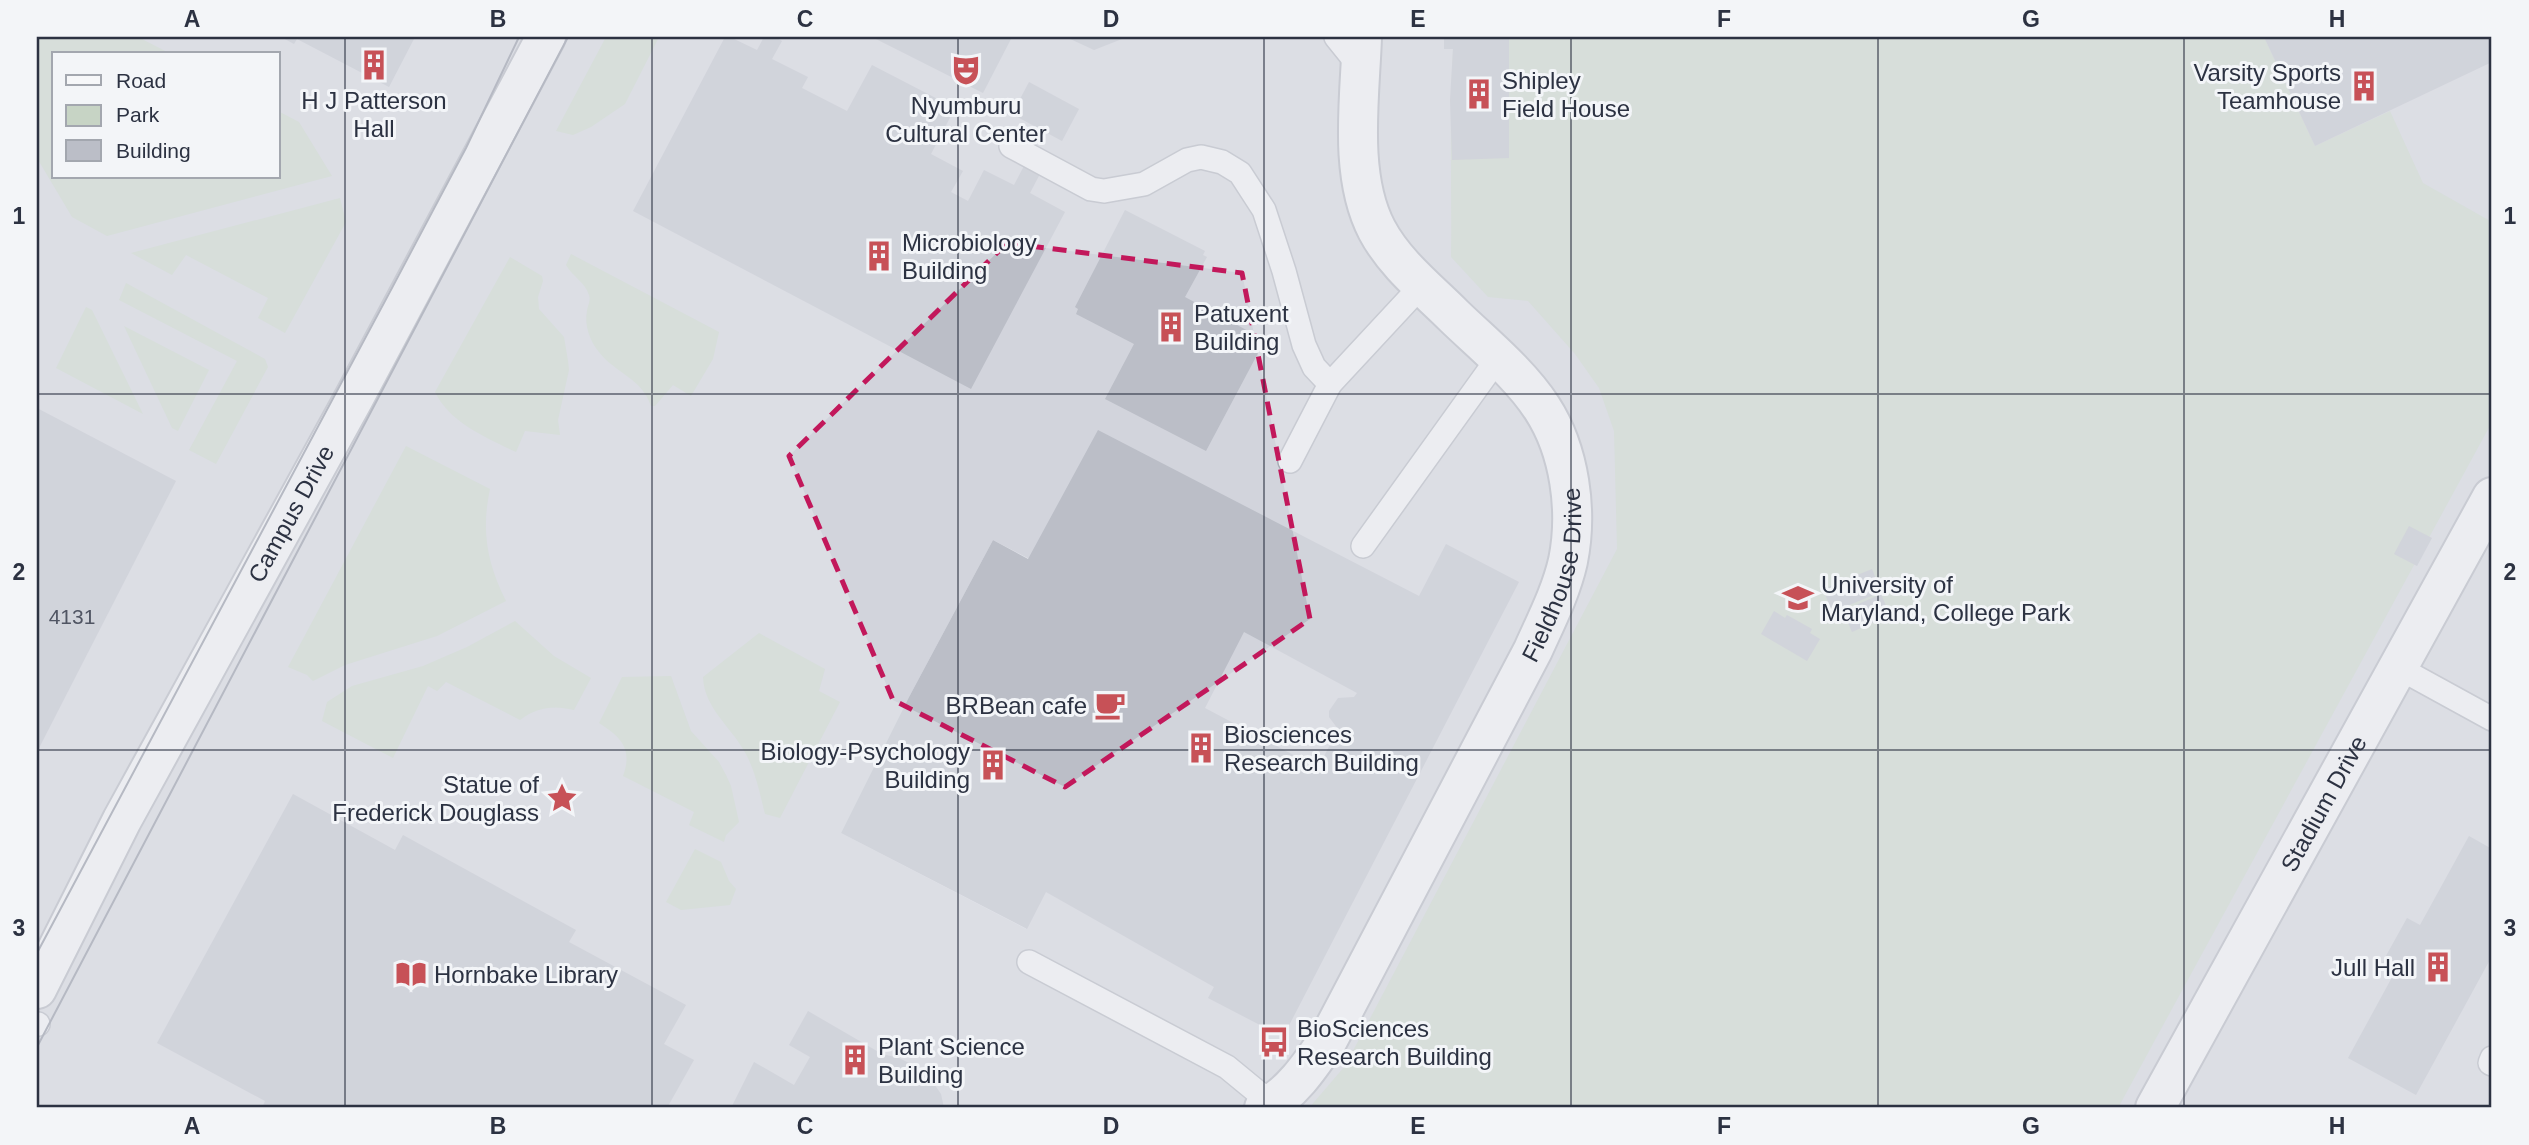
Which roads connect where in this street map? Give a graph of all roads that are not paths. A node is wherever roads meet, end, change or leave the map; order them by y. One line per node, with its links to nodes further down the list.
1 (546, 37): 14 (street, Campus Drive)
2 (1336, 37): 3 (lane)
3 (1361, 52): 5 (street, Fieldhouse Drive)
4 (1011, 146): 7 (lane)
5 (1422, 285): 6 (street, Fieldhouse Drive); 7 (lane)
6 (1499, 358): 10 (lane); 17 (street, Fieldhouse Drive)
7 (1330, 384): 8 (lane)
8 (1290, 461)
9 (2492, 497): 11 (street, Stadium Drive)
10 (1363, 546)
11 (2399, 668): 12 (lane); 18 (street, Stadium Drive)
12 (2492, 719)
13 (1030, 962): 17 (lane)
14 (37, 1012)
15 (2492, 1058): 16 (lane)
16 (2492, 1064)
17 (1268, 1106)
18 (2155, 1108)

